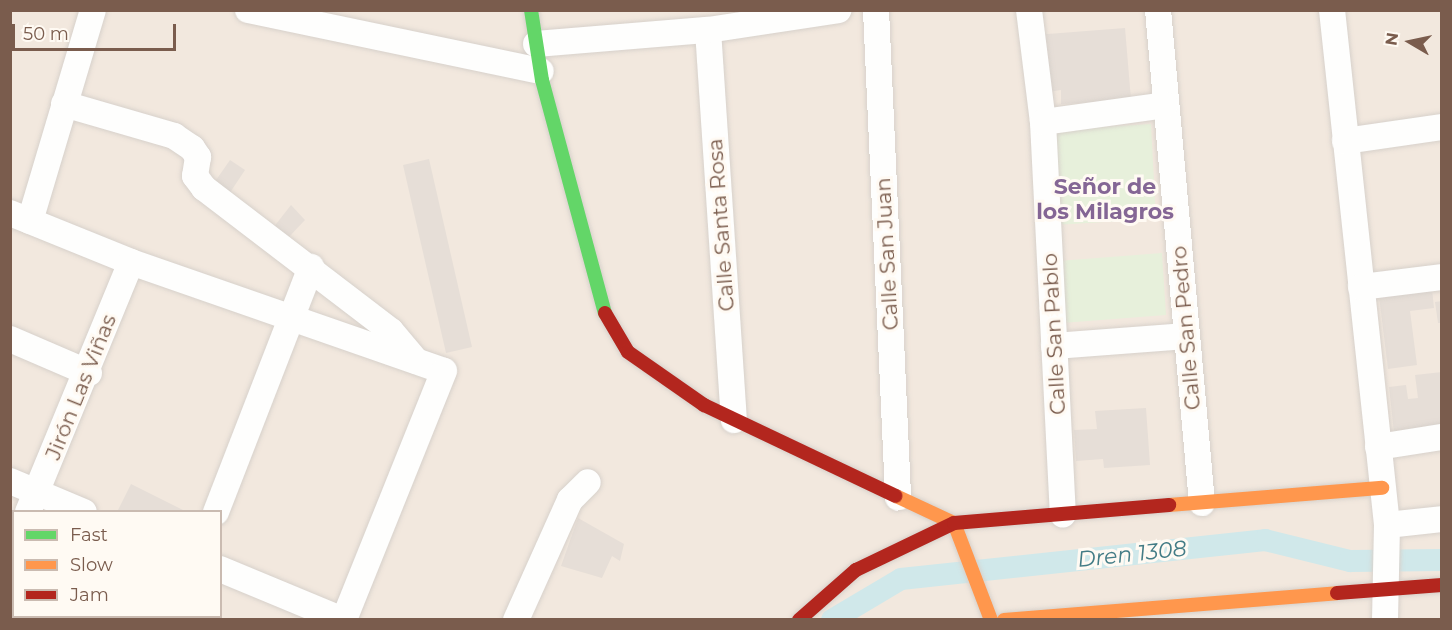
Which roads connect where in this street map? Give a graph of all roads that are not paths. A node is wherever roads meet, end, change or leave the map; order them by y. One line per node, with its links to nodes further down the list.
1 (93, 10): 12 (street)
2 (248, 10): 11 (street)
3 (531, 10): 10 (street)
4 (838, 10): 9 (street)
5 (876, 10): 34 (street, Calle San Juan)
6 (1029, 10): 14 (street, Calle San Pablo)
7 (1158, 10): 13 (street, Calle San Pedro)
8 (1332, 10): 16 (street)
9 (708, 30): 10 (street); 28 (street, Calle Santa Rosa)
10 (536, 44): 11 (street)
11 (541, 71): 28 (street)
12 (64, 104): 17 (street); 19 (street)
13 (1165, 105): 14 (street); 23 (street, Calle San Pedro)
14 (1043, 122): 25 (street, Calle San Pablo)
15 (1442, 127): 16 (street)
16 (1345, 141): 21 (street)
17 (20, 217): 18 (street)
18 (131, 262): 22 (street); 27 (street, Jirón Las Viñas)
19 (311, 267): 22 (street); 26 (street)
20 (1442, 277): 21 (street)
21 (1361, 288): 30 (street)
22 (291, 317): 26 (street); 38 (street)
23 (1187, 336): 25 (street); 36 (street, Calle San Pedro)
24 (10, 339): 27 (street)
25 (1054, 346): 39 (street, Calle San Pablo)
26 (416, 362): 46 (street)
27 (89, 373): 35 (street, Jirón Las Viñas)
28 (734, 420): 34 (street)
29 (1442, 437): 30 (street)
30 (1378, 447): 33 (street)
31 (10, 481): 35 (street)
32 (588, 482): 47 (street)
33 (1382, 488): 36 (street); 42 (street)
34 (898, 498): 41 (street)
35 (33, 502): 37 (street)
36 (1202, 503): 39 (street)
37 (74, 510)
38 (217, 510)
39 (1063, 514): 41 (street)
40 (1442, 519): 42 (street)
41 (954, 523): 48 (street); 49 (street)
42 (1387, 525): 45 (street)
43 (222, 570): 46 (street)
44 (1442, 585): 45 (street)
45 (1382, 590): 50 (street); 51 (street)
46 (343, 620)
47 (516, 620)
48 (799, 620)
49 (992, 620)
50 (1004, 620)
51 (1385, 620)

